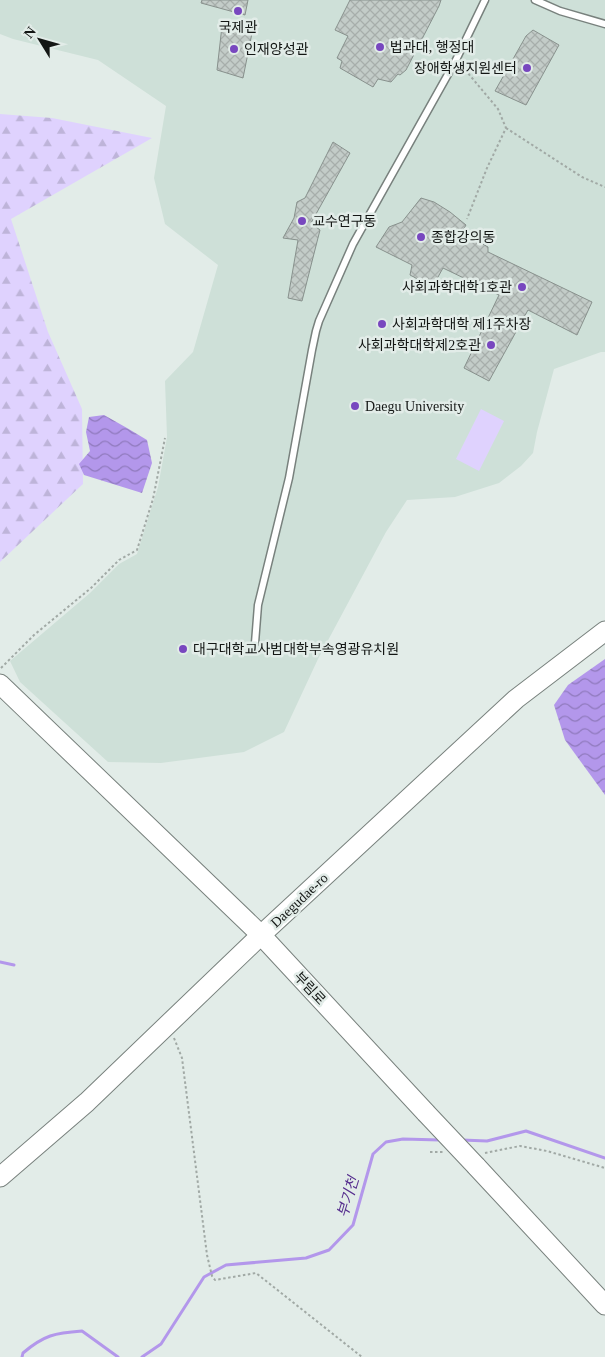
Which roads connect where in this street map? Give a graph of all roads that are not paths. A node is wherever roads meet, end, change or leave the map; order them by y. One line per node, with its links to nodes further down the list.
1 (485, 0): 5 (lane)
2 (535, 0): 3 (lane)
3 (605, 24)
4 (605, 631): 7 (street, Daegudae-ro)
5 (255, 643)
6 (0, 684): 7 (street, 부림로)
7 (261, 935): 8 (street, Daegudae-ro); 9 (street, 부림로, bridge)
8 (0, 1177)
9 (605, 1305)

